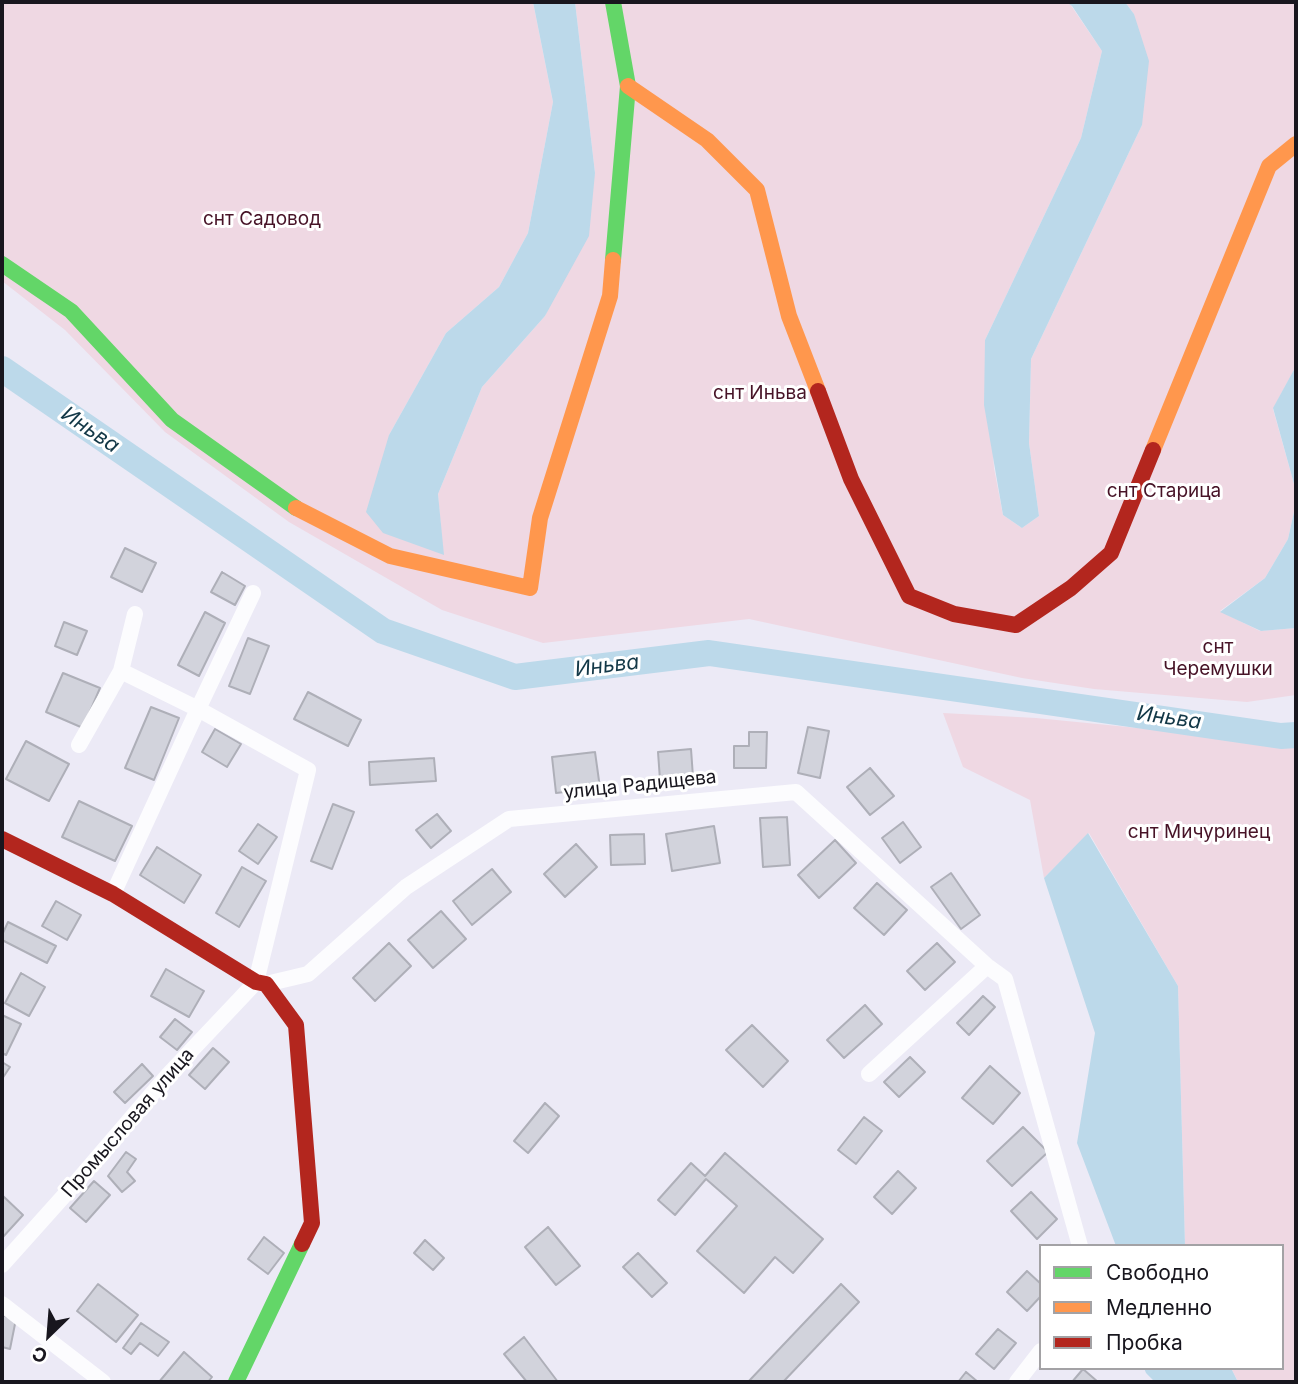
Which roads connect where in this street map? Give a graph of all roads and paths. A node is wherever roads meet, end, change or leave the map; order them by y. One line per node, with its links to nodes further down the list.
1 (613, 2): 2 (street)
2 (628, 86): 3 (street); 4 (street)
3 (1296, 144)
4 (2, 264)
5 (253, 593): 8 (street)
6 (135, 614): 7 (street)
7 (121, 671): 8 (street); 9 (street)
8 (198, 709): 11 (street); 13 (street)
9 (79, 745)
10 (2, 839): 11 (street)
11 (113, 894): 13 (street)
12 (986, 966): 13 (street, улица Радищева); 14 (street); 15 (street, улица Радищева)
13 (261, 983): 16 (street, Промысловая улица); 20 (street)
14 (869, 1074)
15 (1079, 1244)
16 (2, 1265)
17 (2, 1304): 19 (street)
18 (1039, 1354): 21 (street)
19 (103, 1382)
20 (236, 1382)
21 (1017, 1382)

